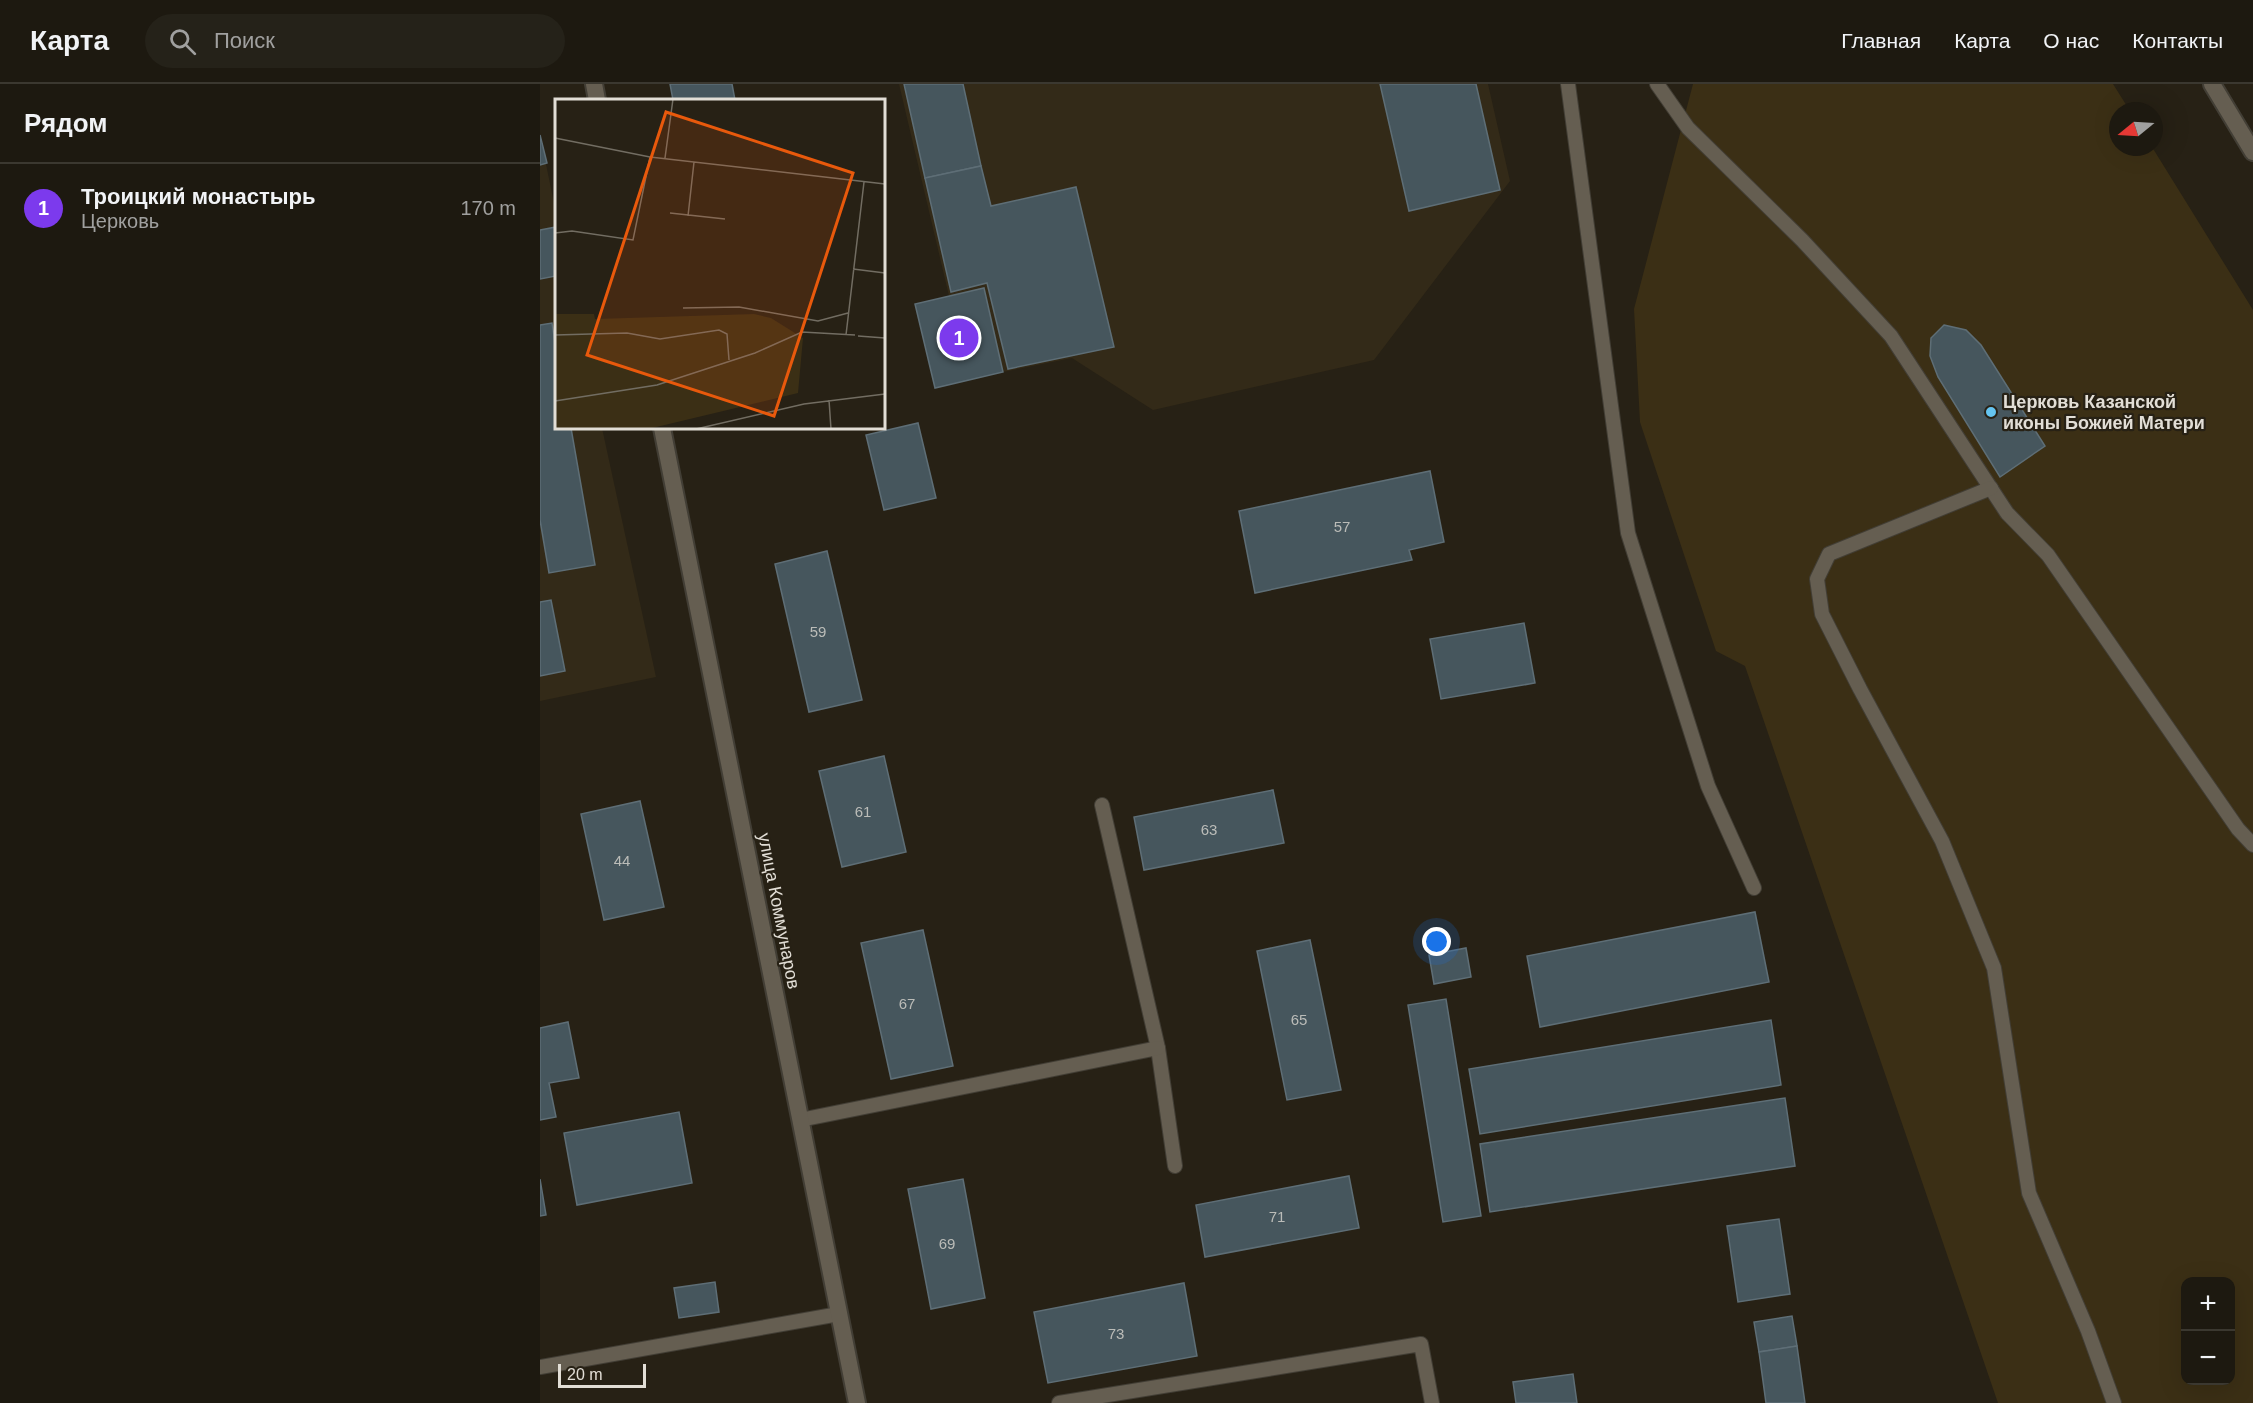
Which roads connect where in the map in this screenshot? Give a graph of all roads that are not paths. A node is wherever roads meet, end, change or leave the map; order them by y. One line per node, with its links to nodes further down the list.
1 (594, 84): 5 (main road)
2 (1568, 84): 11 (lane)
3 (1657, 84): 8 (lane)
4 (2212, 84): 6 (main road)
5 (597, 99)
6 (2253, 152)
7 (662, 429): 13 (main road, улица Коммунаров)
8 (1991, 488): 10 (lane); 20 (lane)
9 (1102, 805): 12 (lane)
10 (2253, 845)
11 (1754, 888)
12 (1158, 1048): 13 (lane); 14 (lane)
13 (800, 1120): 15 (main road, улица Коммунаров)
14 (1175, 1166)
15 (839, 1314): 16 (lane); 17 (main road, улица Коммунаров)
16 (540, 1367)
17 (857, 1403)
18 (1059, 1403): 19 (lane)
19 (1432, 1403)
20 (2114, 1403)

